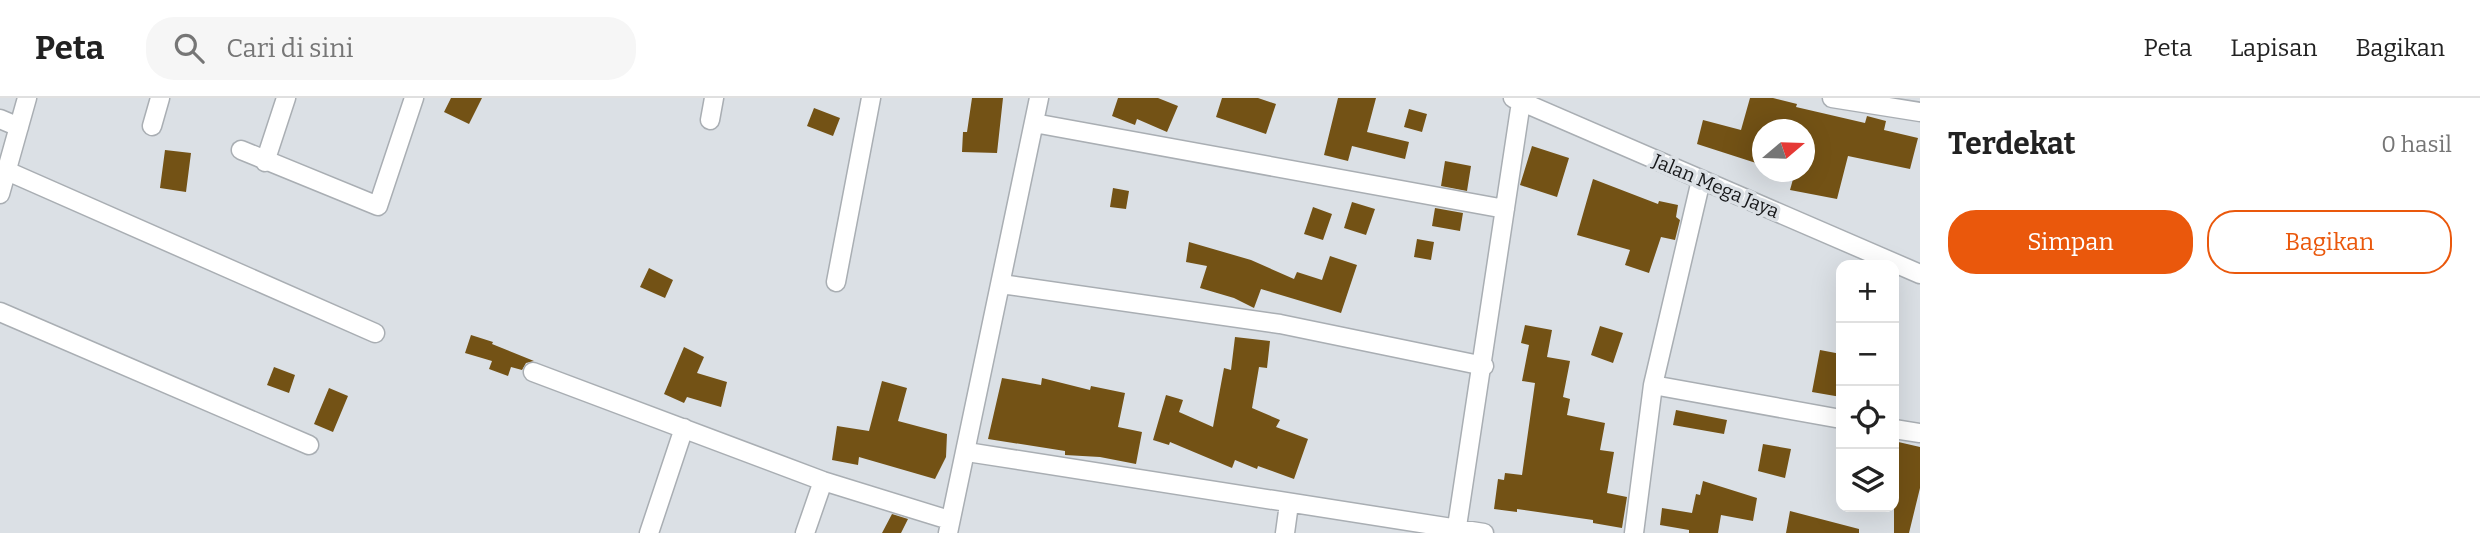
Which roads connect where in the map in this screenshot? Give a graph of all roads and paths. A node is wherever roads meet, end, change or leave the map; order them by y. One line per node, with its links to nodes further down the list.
1 (27, 98): 15 (street)
2 (160, 98): 14 (street)
3 (286, 98): 17 (street)
4 (414, 98): 17 (street)
5 (714, 98): 12 (street)
6 (871, 98): 23 (street)
7 (1039, 98): 13 (street)
8 (1832, 98): 10 (street)
9 (1517, 100): 19 (street, Jalan Mega Jaya); 21 (street)
10 (1920, 112)
11 (0, 119): 15 (street)
12 (710, 120)
13 (1034, 123): 21 (street); 24 (street)
14 (152, 126)
15 (19, 127): 18 (street)
16 (241, 150): 17 (street)
17 (265, 162)
18 (7, 171): 20 (street); 26 (street)
19 (1701, 180): 22 (street, Jalan Mega Jaya); 29 (street)
20 (0, 194)
21 (1505, 209): 27 (street)
22 (1920, 274)
23 (836, 282)
24 (1001, 284): 27 (street); 35 (street)
25 (0, 312): 34 (street)
26 (375, 333)
27 (1483, 366): 39 (street)
28 (533, 372): 31 (street)
29 (1653, 385): 30 (street); 44 (street)
30 (1836, 418)
31 (684, 428): 36 (street); 40 (street)
32 (1899, 430): 33 (street)
33 (1920, 433)
34 (309, 445)
35 (967, 452): 37 (street); 38 (street)
36 (823, 481): 38 (street); 41 (street)
37 (1289, 504): 39 (street); 42 (street)
38 (948, 527)
39 (1457, 532): 43 (street)
40 (649, 533)
41 (805, 533)
42 (1285, 533)
43 (1484, 533)
44 (1634, 533)

